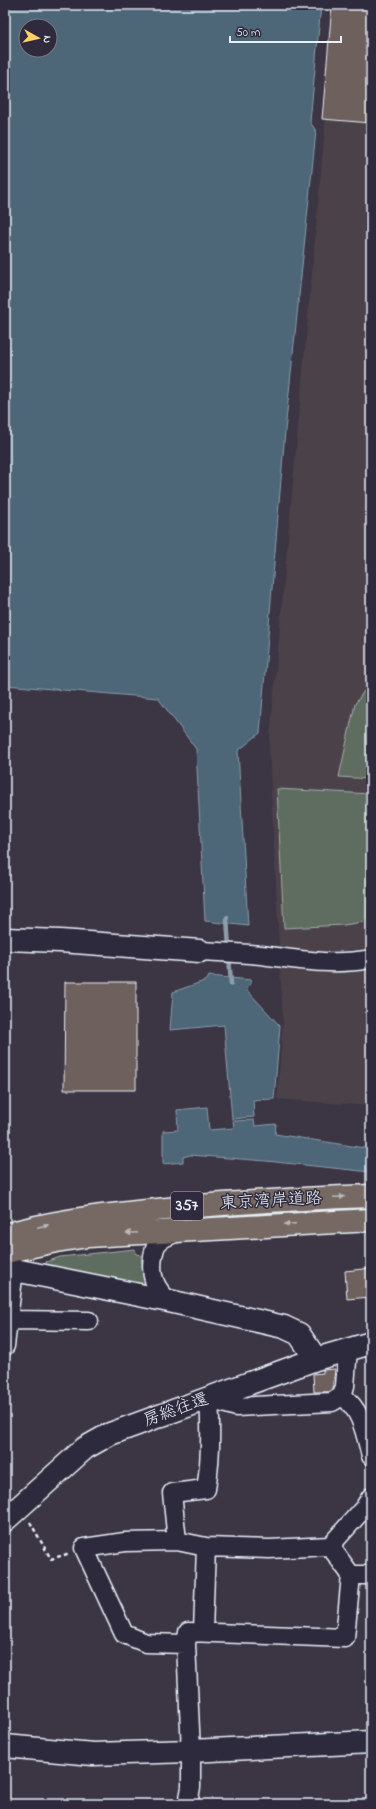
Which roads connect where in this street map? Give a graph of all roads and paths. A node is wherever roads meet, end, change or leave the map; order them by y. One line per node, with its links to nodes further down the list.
1 (5, 939): 2 (street)
2 (200, 951): 3 (street)
3 (371, 959)
4 (371, 1196): 7 (highway, 東京湾岸道路 / 357, one-way to 4)
5 (371, 1220): 6 (highway, 東京湾岸道路 / 357, one-way to 6)
6 (182, 1230): 8 (highway, 東京湾岸道路 / 357, one-way to 8); 9 (street)
7 (5, 1235)
8 (8, 1263): 9 (street); 10 (street)
9 (169, 1301): 15 (street)
10 (8, 1320): 11 (street); 13 (street)
11 (89, 1321)
12 (371, 1343): 14 (street, 房総往還)
13 (5, 1346)
14 (348, 1349): 15 (street, 房総往還); 16 (street)
15 (316, 1359): 17 (street, 房総往還)
16 (342, 1396): 17 (street); 18 (street)
17 (210, 1398): 20 (street, 房総往還); 22 (street)
18 (371, 1456)
19 (371, 1497): 23 (street)
20 (21, 1506): 21 (street, 房総往還); 25 (path)
21 (5, 1520)
22 (177, 1541): 24 (street); 25 (street)
23 (330, 1546): 24 (street); 26 (street)
24 (206, 1547): 28 (street)
25 (84, 1548): 29 (street)
26 (351, 1575): 27 (street); 28 (street)
27 (371, 1575)
28 (203, 1632): 29 (street)
29 (186, 1644): 32 (street)
30 (371, 1742): 32 (street)
31 (5, 1746): 32 (street)
32 (191, 1751): 33 (street)
33 (188, 1804)

